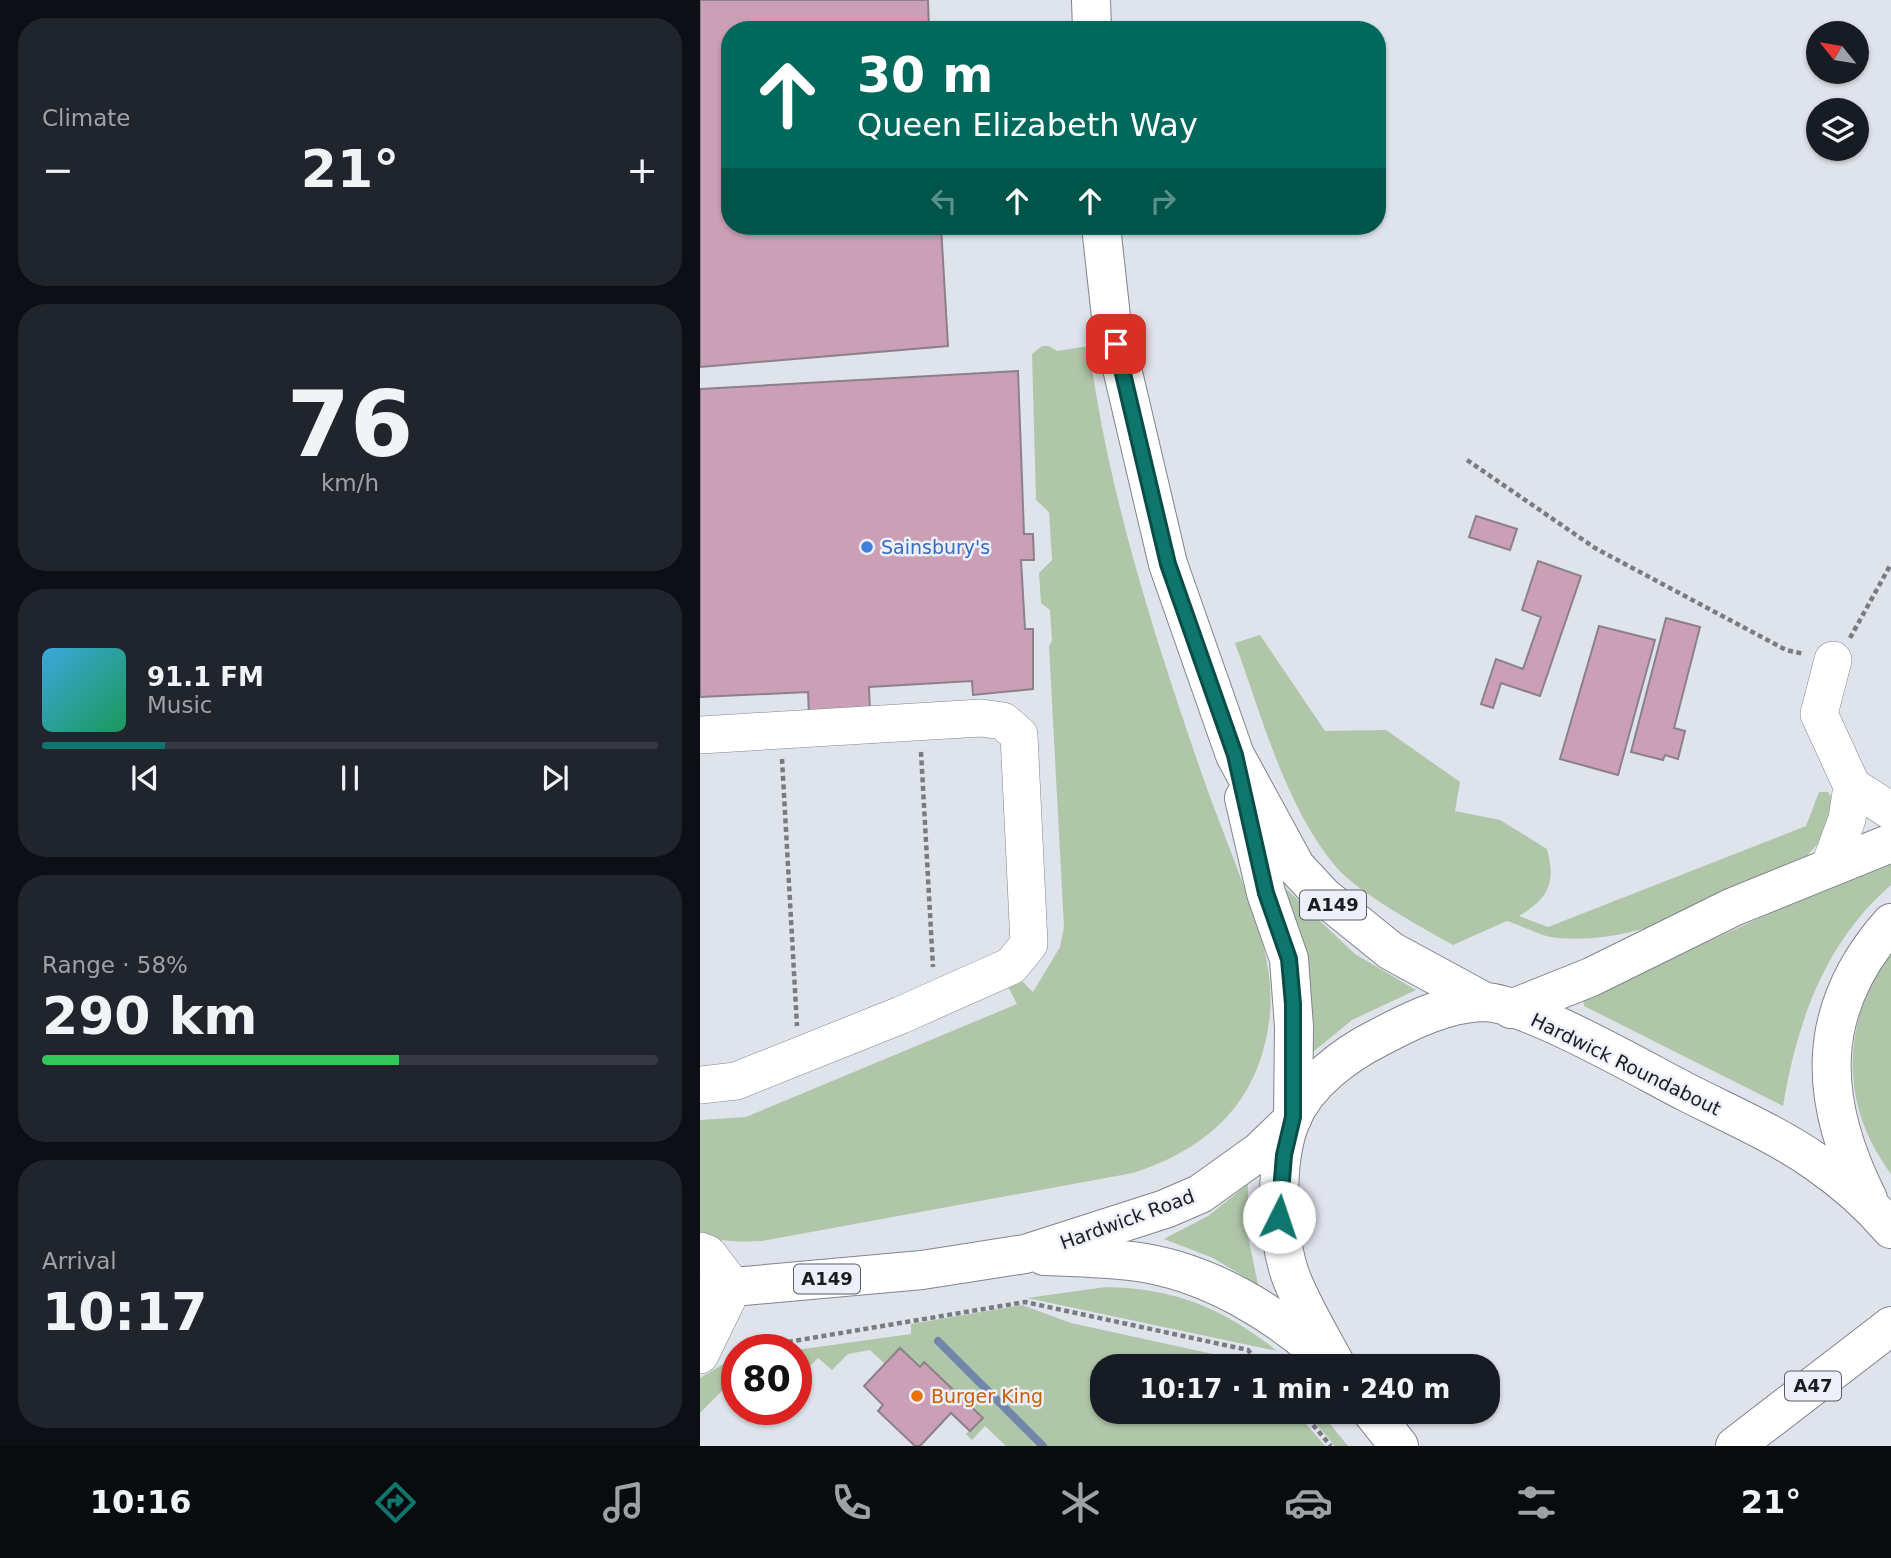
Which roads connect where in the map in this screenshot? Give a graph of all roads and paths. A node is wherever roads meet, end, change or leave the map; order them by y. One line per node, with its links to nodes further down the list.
1 (1091, 0): 2 (main road)
2 (1092, 21)
3 (1102, 235): 10 (main road, A149)
4 (1467, 460): 6 (path)
5 (1891, 564): 6 (path)
6 (1833, 660): 11 (street)
7 (919, 723): 8 (street); 16 (path); 19 (street)
8 (780, 730): 9 (street); 18 (path)
9 (700, 735)
10 (1235, 755): 17 (main road, A149); 20 (main road, A149)
11 (1852, 786): 12 (street); 14 (street)
12 (1891, 811)
13 (1891, 843): 14 (main road)
14 (1829, 868): 17 (main road)
15 (1891, 923): 21 (main road)
16 (934, 976)
17 (1498, 1006): 20 (main road); 21 (main road, Hardwick Roundabout)
18 (797, 1038)
19 (700, 1085)
20 (1291, 1120): 23 (main road, Hardwick Road / A149); 29 (main road)
21 (1881, 1218)
22 (700, 1251): 24 (street)
23 (1025, 1254): 24 (main road, Hardwick Road / A149); 28 (main road, Hardwick Road / A149)
24 (716, 1291): 30 (street)
25 (1891, 1326): 35 (main road, A47)
26 (812, 1338): 27 (path)
27 (1251, 1354)
28 (1320, 1354)
29 (1329, 1354)
30 (700, 1355)
31 (1312, 1424): 33 (path)
32 (1382, 1424): 34 (main road)
33 (1331, 1446)
34 (1399, 1446)
35 (1735, 1446)

